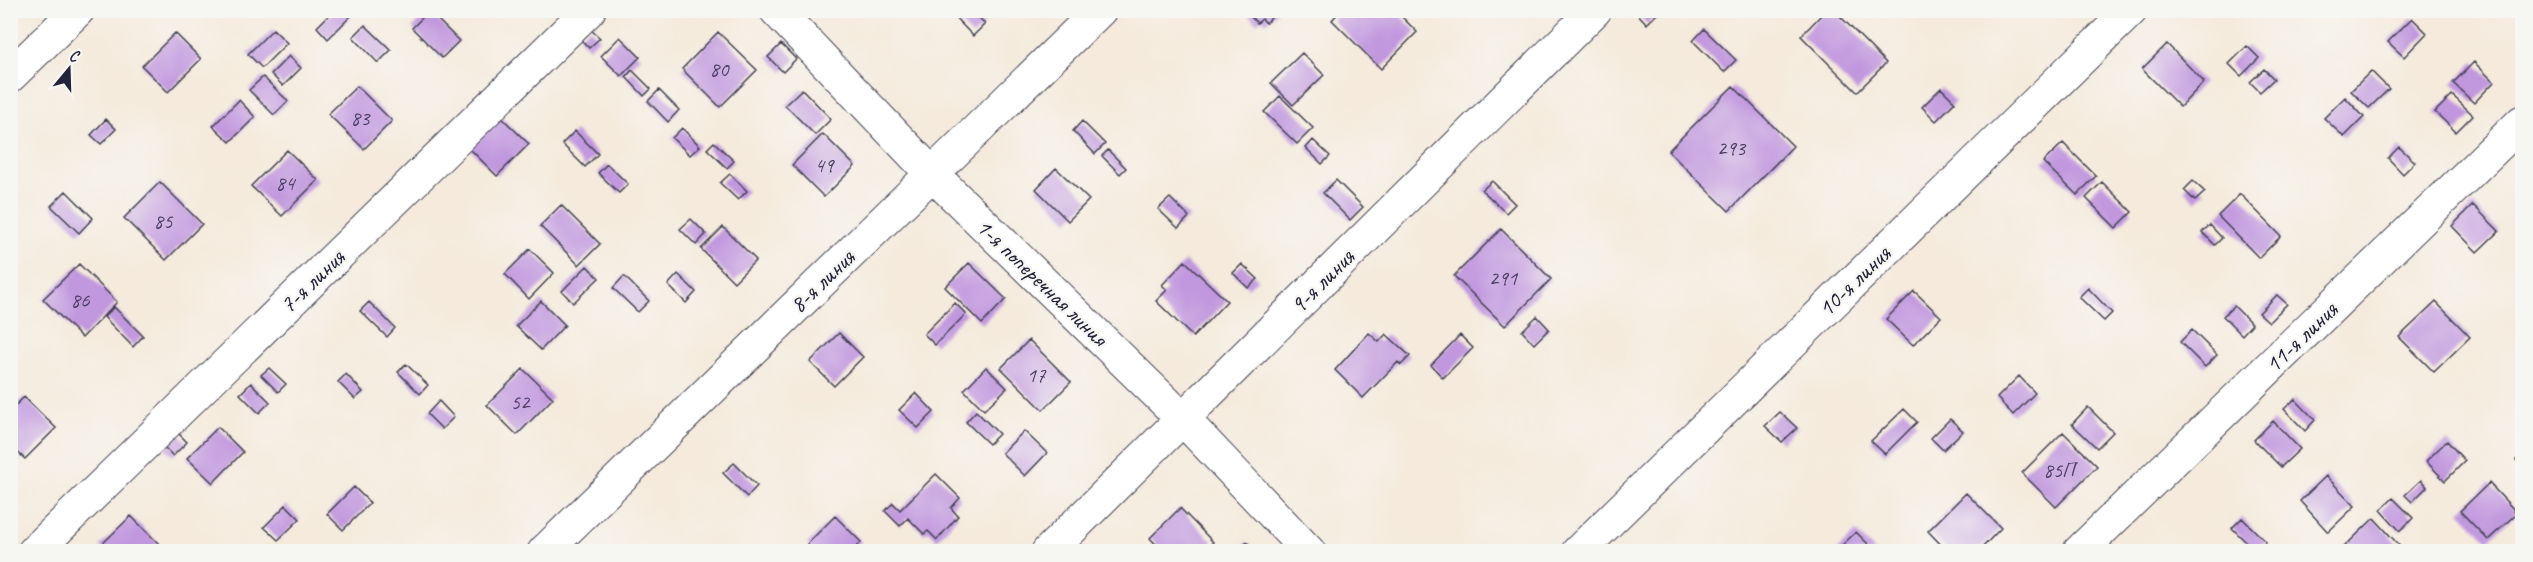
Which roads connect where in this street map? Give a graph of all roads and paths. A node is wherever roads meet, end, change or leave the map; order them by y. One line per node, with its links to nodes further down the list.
1 (78, 10): 7 (street)
2 (590, 10): 11 (street, 7-я линия)
3 (776, 10): 9 (street, 1-я поперечная линия)
4 (1100, 10): 9 (street, 8-я линия)
5 (1595, 10): 10 (street, 9-я линия)
6 (2131, 10): 15 (street, 10-я линия)
7 (10, 76)
8 (2523, 122): 16 (street, 11-я линия)
9 (933, 175): 10 (street, 1-я поперечная линия); 12 (street, 8-я линия)
10 (1182, 419): 13 (street, 9-я линия); 14 (street, 1-я поперечная линия)
11 (34, 552)
12 (544, 552)
13 (1048, 552)
14 (1309, 552)
15 (1578, 552)
16 (2079, 552)

